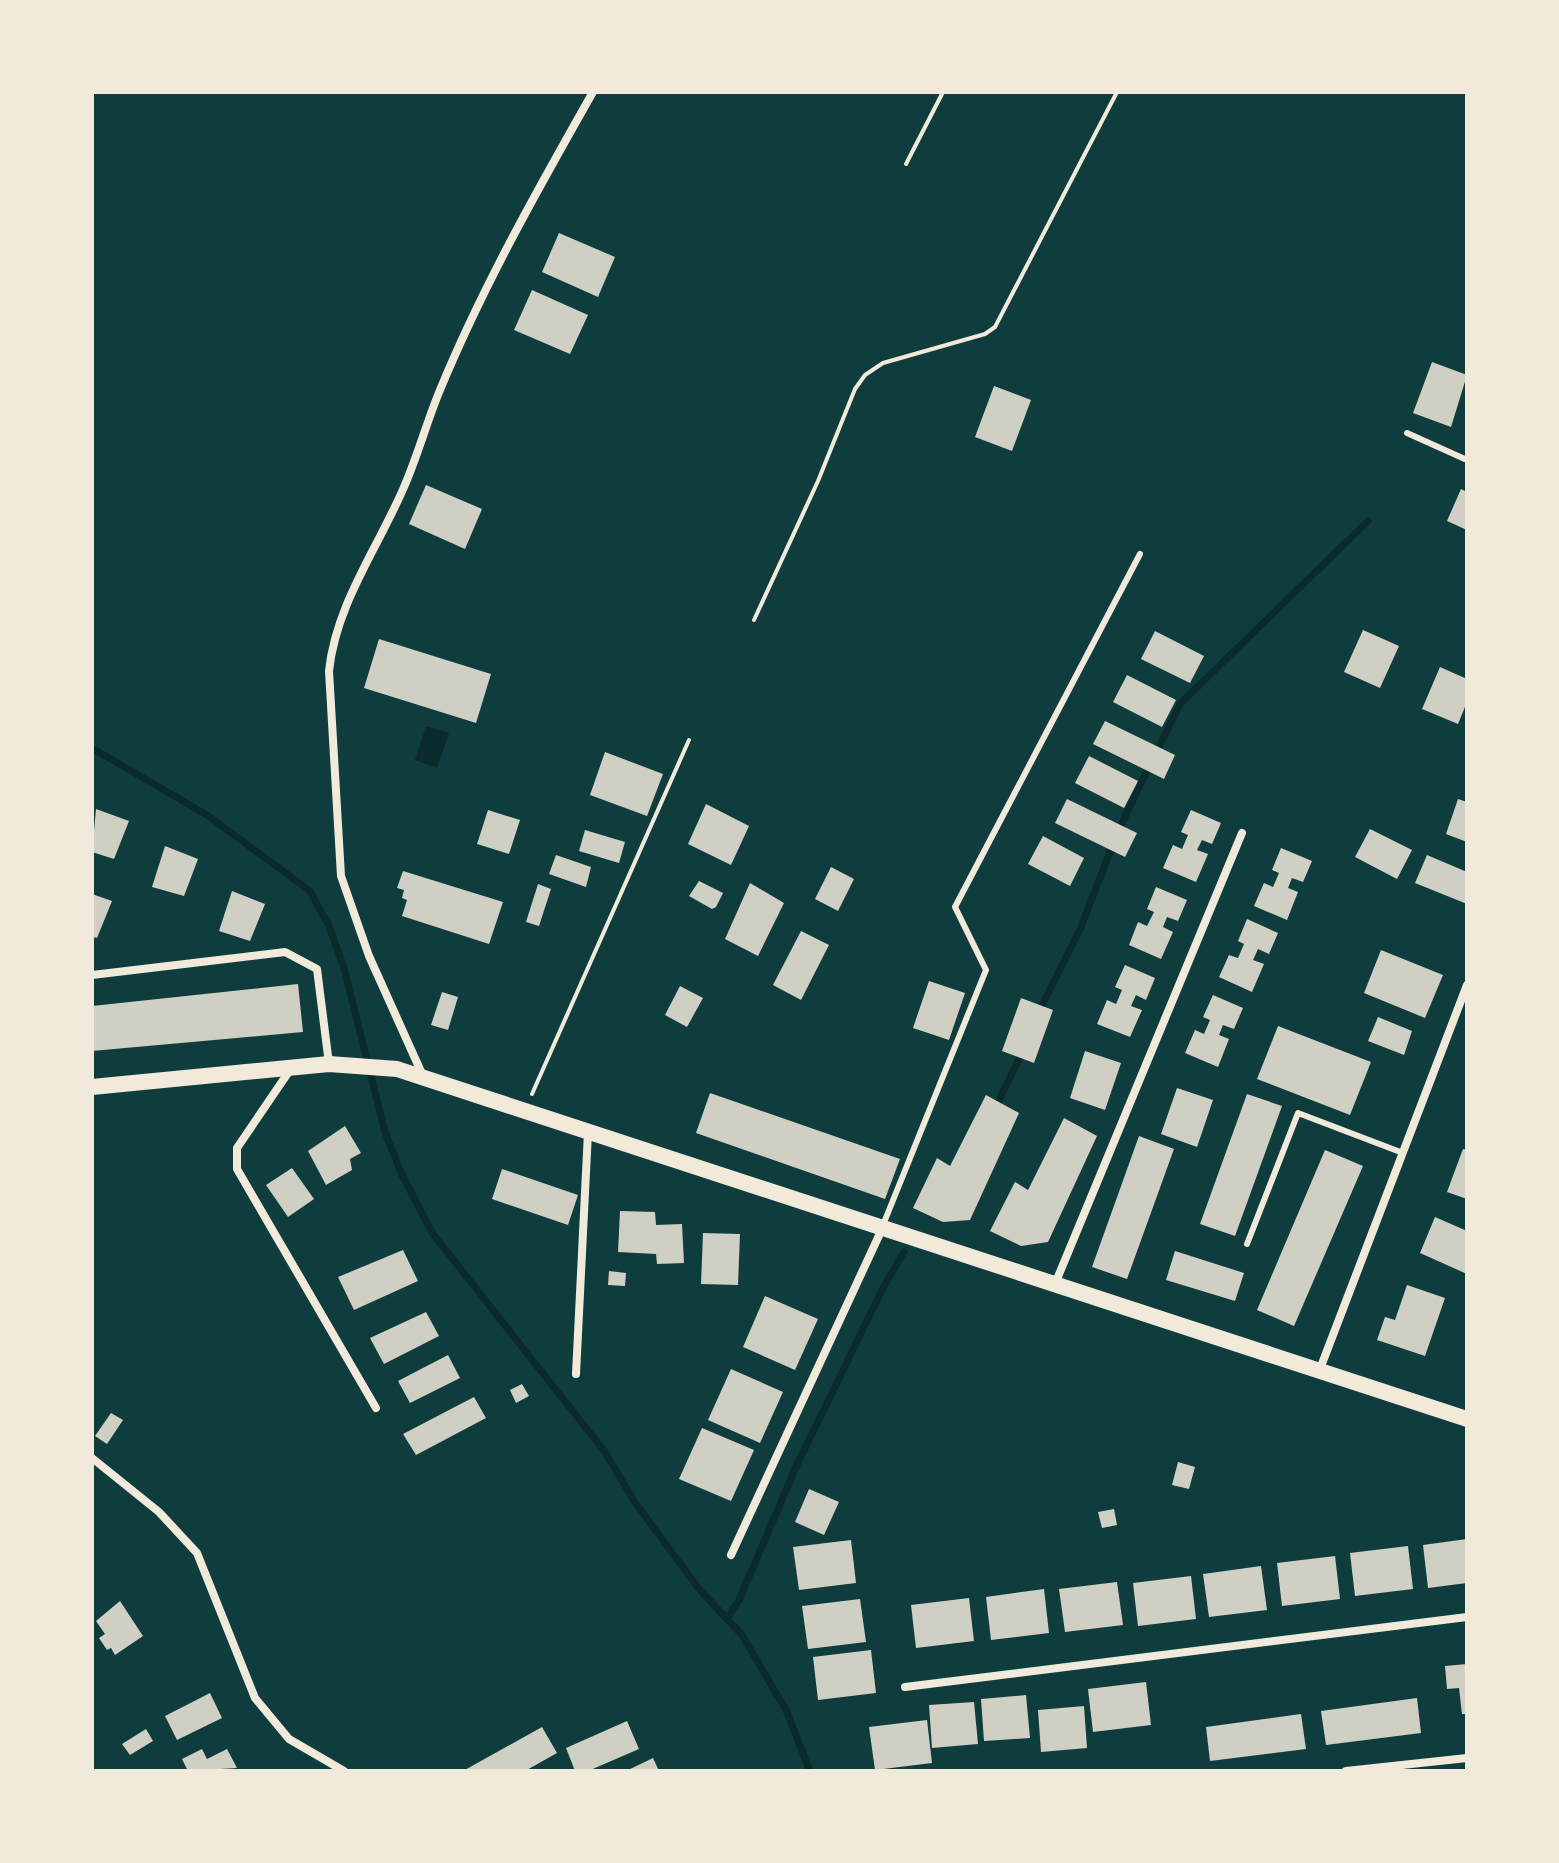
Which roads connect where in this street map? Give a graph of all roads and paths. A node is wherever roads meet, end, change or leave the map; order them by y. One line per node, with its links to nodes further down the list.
1 (593, 92): 15 (street)
2 (943, 92): 4 (path)
3 (1117, 92): 8 (path)
4 (906, 164)
5 (1407, 433): 6 (lane)
6 (1467, 460)
7 (1140, 554): 20 (lane)
8 (754, 620)
9 (689, 740): 17 (path)
10 (1242, 833): 22 (street)
11 (92, 975): 13 (street)
12 (1467, 985): 19 (street)
13 (334, 1064): 14 (main road); 15 (main road)
14 (290, 1070): 16 (main road); 25 (street)
15 (423, 1076): 17 (main road)
16 (92, 1087)
17 (524, 1111): 18 (main road)
18 (588, 1132): 20 (main road); 24 (street)
19 (1403, 1153): 21 (lane); 23 (street)
20 (882, 1229): 22 (main road); 28 (street)
21 (1247, 1244)
22 (1055, 1284): 23 (main road)
23 (1320, 1369): 26 (main road)
24 (576, 1374)
25 (376, 1408)
26 (1467, 1419)
27 (92, 1458): 32 (street)
28 (731, 1555)
29 (1467, 1617): 30 (street)
30 (905, 1687)
31 (1467, 1758): 33 (street)
32 (344, 1771)
33 (1346, 1771)

